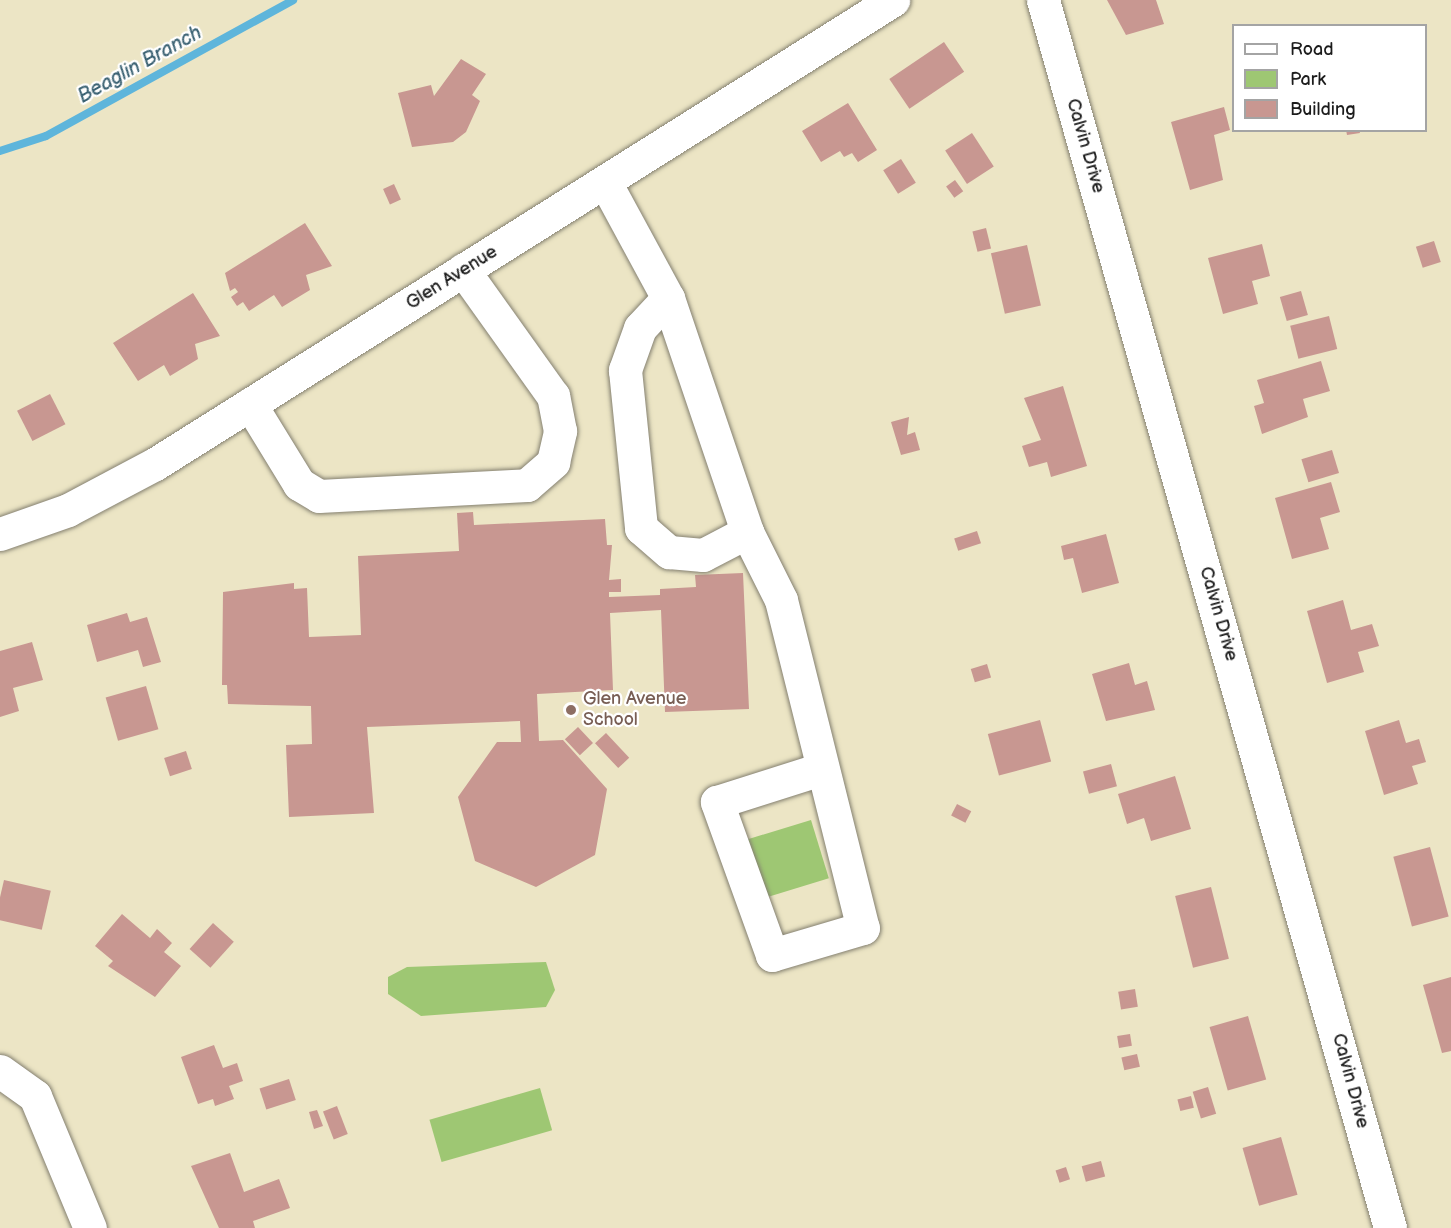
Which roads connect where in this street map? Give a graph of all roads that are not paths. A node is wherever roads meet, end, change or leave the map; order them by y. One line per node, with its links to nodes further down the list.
1 (893, 0): 3 (street, Glen Avenue)
2 (1043, 0): 12 (street, Calvin Drive)
3 (605, 182): 4 (street, Glen Avenue); 5 (street)
4 (463, 270): 6 (street, Glen Avenue); 6 (street)
5 (668, 298): 7 (street); 7 (street)
6 (250, 404): 8 (street, Glen Avenue)
7 (747, 532): 9 (street)
8 (0, 534)
9 (821, 769): 9 (street)
10 (0, 1071): 11 (street)
11 (90, 1228)
12 (1390, 1228)

